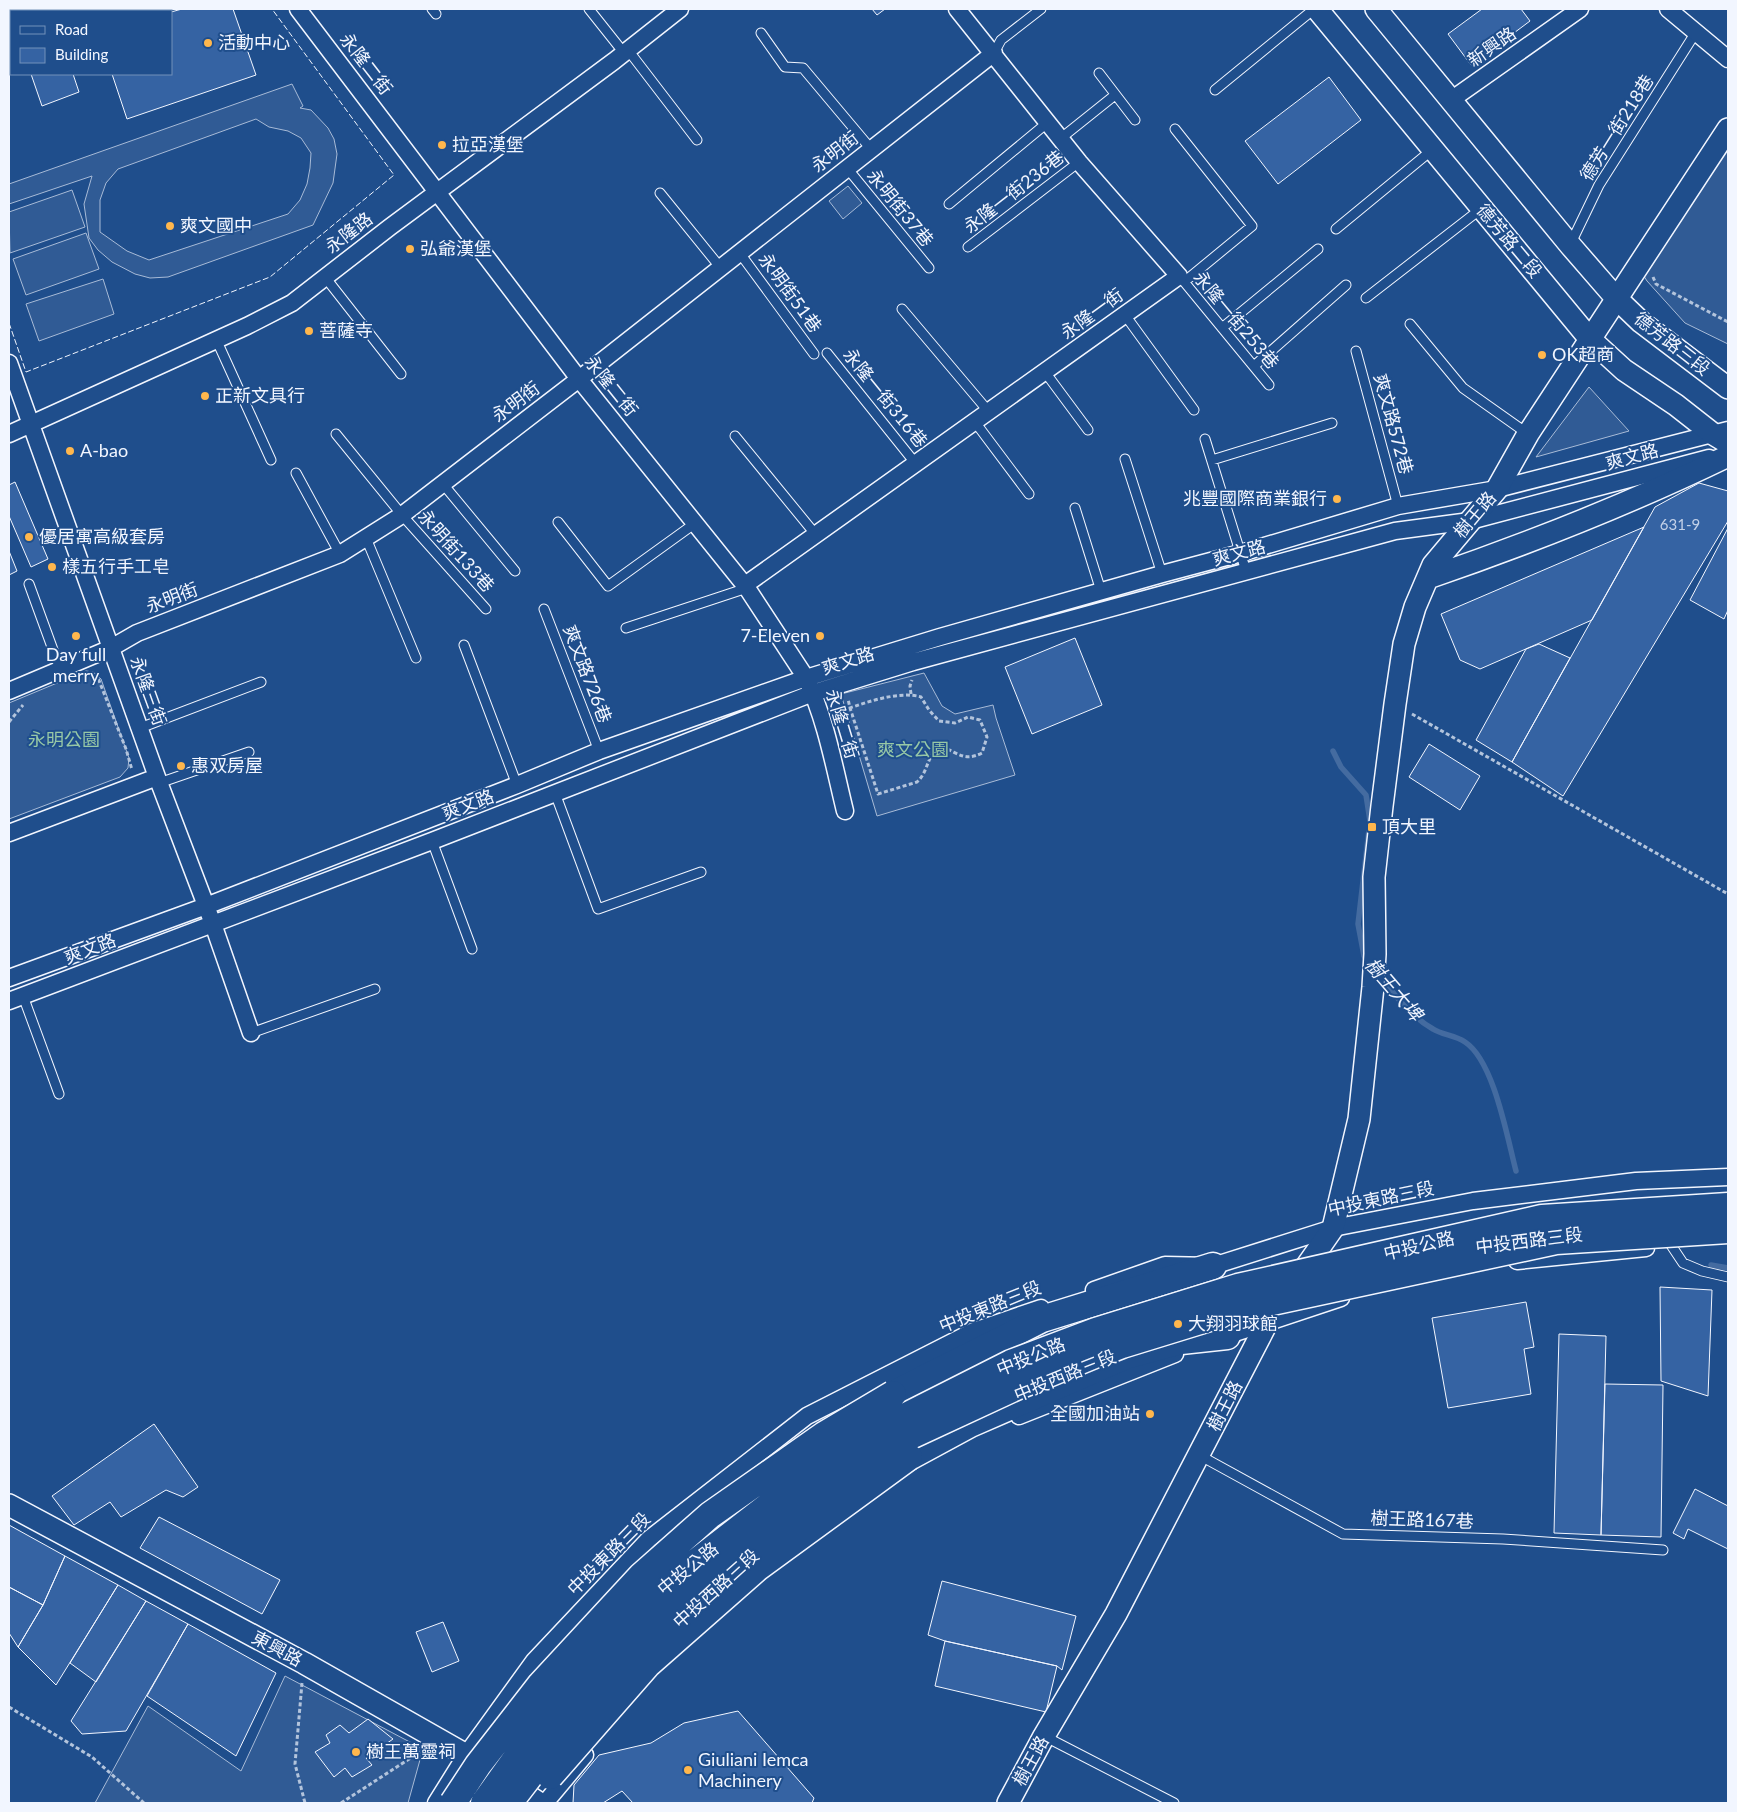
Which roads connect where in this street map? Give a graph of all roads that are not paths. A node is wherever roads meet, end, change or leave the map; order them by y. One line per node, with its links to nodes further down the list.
1 (298, 9): 29 (street, 永隆二街)
2 (589, 9): 12 (lane)
3 (680, 9): 12 (street, 永隆路)
4 (956, 9): 13 (street)
5 (1041, 9): 13 (lane)
6 (1316, 9): 16 (lane); 25 (street, 德芳路二段)
7 (1376, 9): 18 (street)
8 (1580, 9): 18 (street, 新興路)
9 (1668, 9): 10 (street)
10 (1696, 32): 14 (street); 34 (lane, 德芳一街218巷)
11 (761, 34): 26 (lane)
12 (626, 52): 24 (lane); 29 (street, 永隆路)
13 (994, 54): 20 (street); 26 (street, 永明街)
14 (1728, 59)
15 (1099, 73): 17 (lane)
16 (1215, 90)
17 (1115, 94): 19 (lane); 23 (lane)
18 (1451, 100): 34 (street)
19 (1135, 120)
20 (1047, 123): 23 (street); 31 (lane)
21 (1176, 128): 41 (lane)
22 (1728, 129): 44 (street, 樹王路)
23 (1060, 139): 27 (street)
24 (698, 140)
25 (1433, 149): 32 (street, 德芳路二段); 33 (lane)
26 (871, 150): 28 (street, 永明街)
27 (1079, 162): 35 (lane, 永隆一街236巷); 41 (street)
28 (847, 168): 37 (street, 永明街); 39 (lane, 永明街37巷)
29 (437, 192): 40 (street, 永隆路); 58 (street, 永隆二街)
30 (660, 193): 38 (lane)
31 (948, 204)
32 (1482, 208): 43 (lane); 49 (street, 德芳路二段)
33 (1336, 229)
34 (1570, 245): 44 (street)
35 (968, 247)
36 (1318, 249): 48 (lane)
37 (740, 252): 38 (street, 永明街); 53 (lane, 永明街51巷)
38 (720, 267): 58 (street, 永明街)
39 (929, 268)
40 (325, 277): 50 (street, 永隆路); 57 (lane)
41 (1181, 279): 46 (street, 永隆一街); 48 (lane, 永隆一街253巷)
42 (1346, 285): 55 (lane)
43 (1366, 298)
44 (1616, 298): 49 (street, 樹王路); 60 (street, 德芳路三段)
45 (902, 309): 62 (lane)
46 (1125, 315): 56 (street, 永隆一街); 61 (lane)
47 (1410, 324): 69 (lane)
48 (1222, 328): 55 (lane, 永隆一街253巷)
49 (1589, 338): 69 (street, 樹王路); 71 (street, 德芳路二段)
50 (216, 339): 65 (street, 永隆路); 75 (lane)
51 (1356, 351): 82 (lane, 爽文路572巷)
52 (828, 353): 77 (lane, 永隆一街316巷)
53 (814, 354)
54 (9, 363): 65 (street, 永隆三街)
55 (1254, 366): 59 (lane, 永隆一街253巷)
56 (1045, 372): 62 (street, 永隆一街); 66 (lane)
57 (401, 374)
58 (579, 379): 79 (street, 永明街); 87 (street, 永隆二街)
59 (1269, 385)
60 (1728, 388)
61 (1194, 410)
62 (989, 412): 63 (street, 永隆一街)
63 (975, 422): 77 (street, 永隆一街); 81 (lane)
64 (1332, 423): 76 (lane)
65 (30, 424): 67 (street, 永隆路); 103 (street, 永隆三街)
66 (1088, 430)
67 (9, 434)
68 (336, 434): 84 (lane, 永明街133巷)
69 (1528, 434): 80 (street, 樹王路)
70 (735, 436): 88 (lane)
71 (1723, 436): 80 (street, 爽文路)
72 (1205, 439): 76 (lane)
73 (1728, 454): 85 (street, 爽文路); 95 (street)
74 (1125, 459): 94 (lane)
75 (271, 460)
76 (1212, 460): 90 (lane)
77 (916, 464): 88 (street, 永隆一街)
78 (296, 474): 91 (lane)
79 (443, 484): 84 (street, 永明街); 92 (lane)
80 (1497, 490): 82 (street, 爽文路); 85 (street, 樹王路)
81 (1029, 494)
82 (1398, 506): 90 (street, 爽文路)
83 (1075, 508): 98 (lane)
84 (402, 516): 89 (street, 永明街); 99 (lane, 永明街133巷)
85 (1470, 520): 93 (street, 爽文路); 95 (street, 樹王路)
86 (558, 522): 87 (lane)
87 (694, 524): 97 (street, 永隆二街)
88 (816, 535): 97 (street, 永隆一街)
89 (366, 538): 91 (street, 永明街); 104 (lane)
90 (1241, 553): 93 (lane); 94 (street, 爽文路)
91 (340, 554): 103 (street, 永明街)
92 (514, 571)
93 (1246, 571): 107 (street, 爽文路)
94 (1162, 574): 98 (street, 爽文路)
95 (1428, 578): 130 (street, 樹王路)
96 (28, 584): 105 (lane)
97 (746, 587): 101 (lane); 107 (street, 永隆二街)
98 (1101, 592): 107 (street, 爽文路)
99 (486, 609)
100 (544, 609): 110 (lane, 爽文路726巷)
101 (626, 628)
102 (464, 646): 113 (lane)
103 (111, 648): 105 (street, 永明街); 109 (street, 永隆三街)
104 (416, 658)
105 (60, 669): 108 (street, 永明街)
106 (261, 682): 109 (lane)
107 (810, 686): 110 (street, 爽文路); 114 (street, 爽文路); 115 (street, 永隆二街)
108 (9, 692)
109 (140, 728): 112 (street, 永隆三街)
110 (599, 751): 113 (street, 爽文路)
111 (249, 752): 112 (lane)
112 (158, 780): 116 (street); 119 (street, 永隆三街)
113 (517, 785): 119 (street, 爽文路)
114 (555, 792): 117 (street, 爽文路); 118 (lane)
115 (845, 811)
116 (9, 833)
117 (432, 841): 120 (street, 爽文路); 121 (lane)
118 (701, 872)
119 (206, 906): 120 (street, 永隆三街); 122 (street, 爽文路)
120 (213, 924): 124 (street, 爽文路); 125 (street, 永隆三街)
121 (472, 949)
122 (9, 978)
123 (375, 989): 125 (lane)
124 (16, 998): 126 (lane)
125 (251, 1033)
126 (59, 1094)
127 (1728, 1177): 128 (street, 中投東路三段)
128 (1535, 1193): 130 (street, 中投東路三段); 134 (street)
129 (1728, 1206): 146 (main road, 中投公路, bridge)
130 (1333, 1228): 135 (street, 中投東路三段); 137 (street, 樹王路)
131 (1728, 1230): 147 (main road, 中投公路, bridge)
132 (1728, 1241): 133 (street, 中投西路三段)
133 (1671, 1245): 134 (street, 中投西路三段); 136 (lane)
134 (1540, 1258): 137 (street, 中投西路三段)
135 (1213, 1266): 143 (street, 中投東路三段); 145 (main road, bridge)
136 (1728, 1277)
137 (1267, 1323): 138 (street, 中投西路三段); 139 (street, 樹王路)
138 (1227, 1336): 148 (main road, bridge); 150 (street, 中投西路三段)
139 (1200, 1455): 141 (lane, 樹王路167巷); 142 (street, 樹王路)
140 (9, 1505): 143 (street, 東興路)
141 (1662, 1550)
142 (1044, 1736): 151 (street, 樹王路); 152 (lane)
143 (466, 1755): 144 (street, 中投東路三段); 149 (street, 東興路)
144 (436, 1803)
145 (453, 1803)
146 (484, 1803)
147 (509, 1803)
148 (531, 1803)
149 (539, 1803)
150 (546, 1803)
151 (1008, 1803)
152 (1174, 1803)

